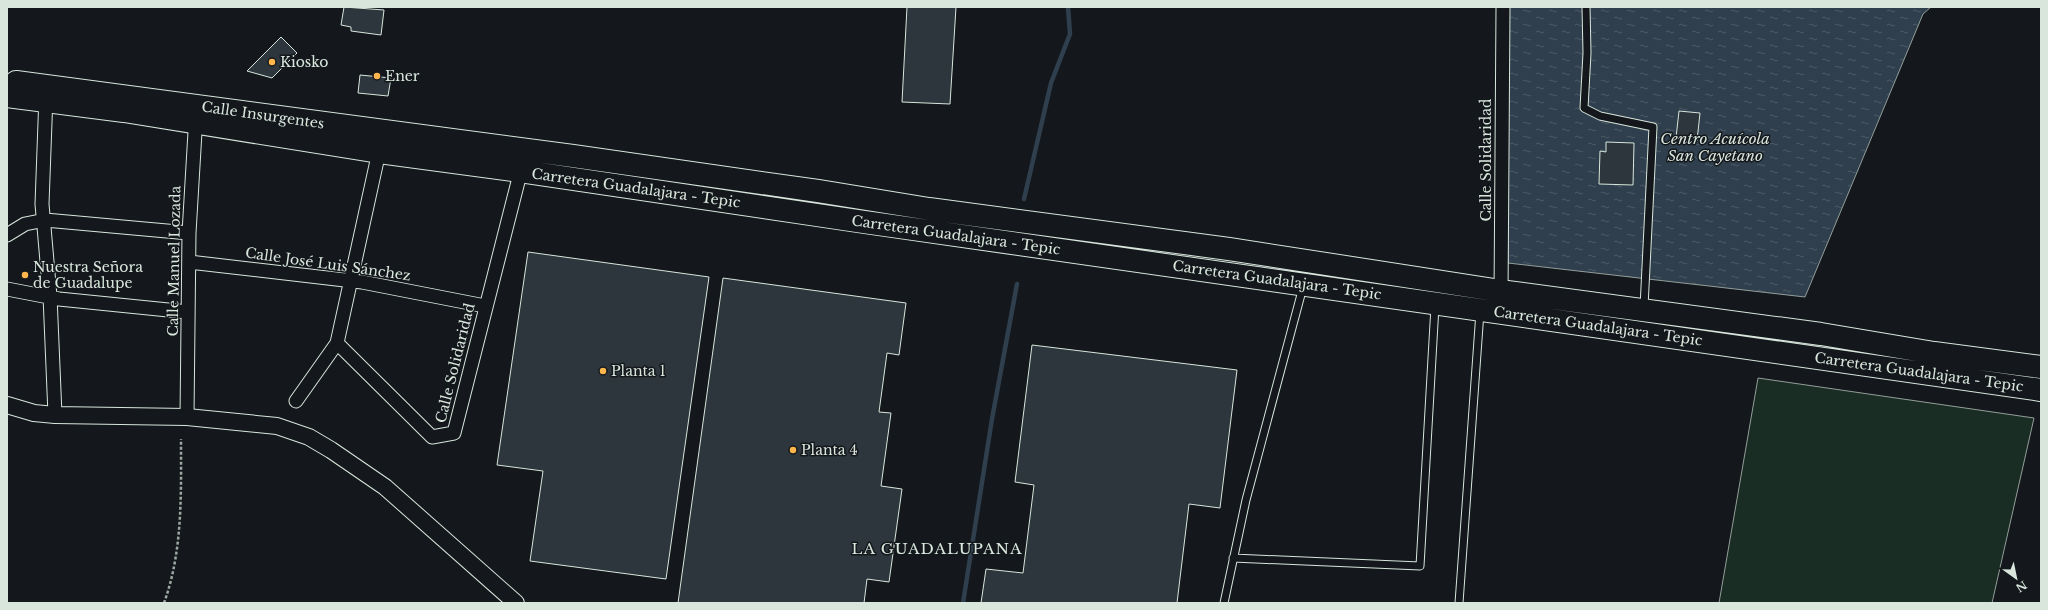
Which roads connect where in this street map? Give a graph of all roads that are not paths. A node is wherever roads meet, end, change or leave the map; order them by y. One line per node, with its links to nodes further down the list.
1 (1503, 7): 18 (street, Calle Solidaridad)
2 (1586, 7): 22 (lane)
3 (7, 82): 4 (highway, Calle Insurgentes)
4 (46, 93): 5 (highway, Calle Insurgentes); 6 (highway, Calle Insurgentes); 10 (street)
5 (7, 96)
6 (196, 114): 7 (highway, Calle Insurgentes); 8 (highway, Calle Insurgentes); 12 (street, Calle Manuel Lozada)
7 (383, 131): 8 (street); 9 (highway, Calle Insurgentes)
8 (379, 152): 9 (highway, Calle Insurgentes); 15 (street)
9 (520, 160): 11 (highway, Carretera Guadalajara - Tepic); 21 (street, Calle Solidaridad)
10 (45, 220): 12 (street); 13 (street); 19 (street)
11 (926, 220): 16 (highway, Carretera Guadalajara - Tepic); 18 (highway, Carretera Guadalajara - Tepic)
12 (189, 232): 14 (street, Calle Manuel Lozada)
13 (7, 235)
14 (189, 262): 15 (street, Calle José Luis Sánchez); 23 (street, Calle Manuel Lozada)
15 (351, 282): 21 (street, Calle José Luis Sánchez); 25 (street)
16 (1304, 284): 20 (highway, Carretera Guadalajara - Tepic); 32 (lane)
17 (7, 289): 19 (street)
18 (1501, 291): 22 (highway, Carretera Guadalajara - Tepic); 24 (street, Calle Solidaridad)
19 (50, 296): 23 (street); 30 (street)
20 (1435, 303): 24 (highway, Carretera Guadalajara - Tepic); 32 (lane)
21 (485, 306): 25 (street, Calle Solidaridad)
22 (1644, 311): 26 (highway, Carretera Guadalajara - Tepic)
23 (188, 312): 31 (street, Calle Manuel Lozada)
24 (1490, 312): 27 (highway, Carretera Guadalajara - Tepic); 35 (lane)
25 (337, 343): 28 (street)
26 (2041, 367)
27 (2041, 390)
28 (296, 401)
29 (7, 405): 30 (street)
30 (55, 415): 31 (street)
31 (187, 417): 33 (street)
32 (1233, 558): 34 (lane)
33 (516, 603)
34 (1224, 603)
35 (1459, 603)

